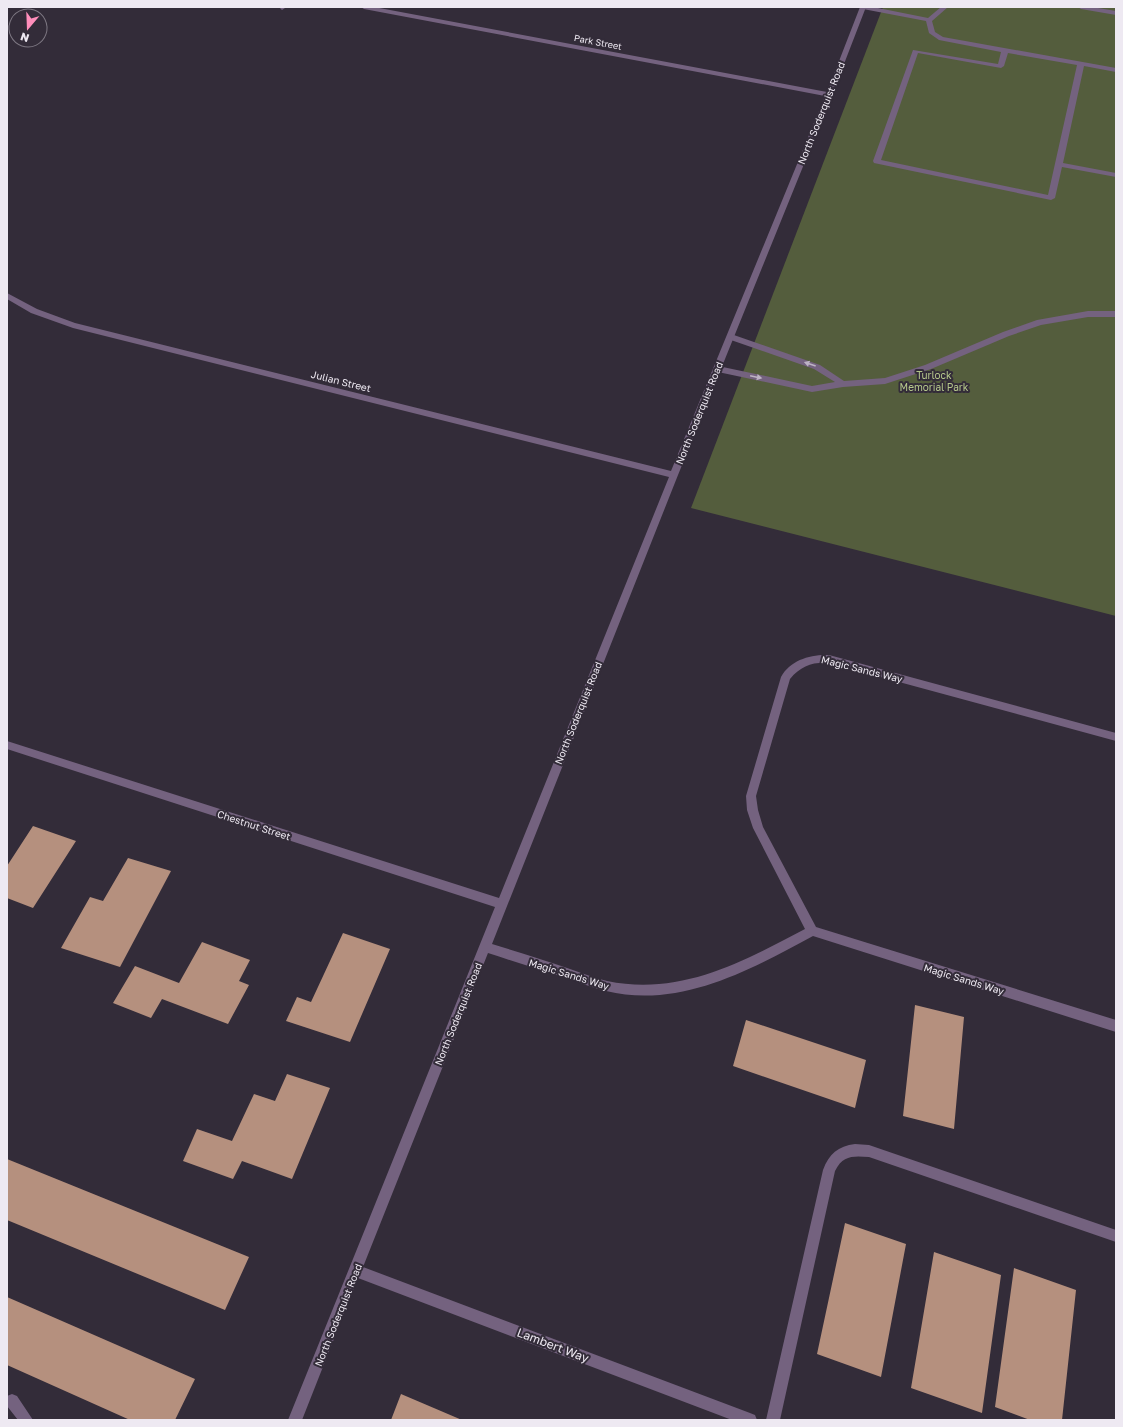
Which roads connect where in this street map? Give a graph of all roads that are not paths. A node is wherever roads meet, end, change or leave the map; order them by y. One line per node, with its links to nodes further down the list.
1 (364, 7): 10 (street, Park Street)
2 (863, 7): 6 (street); 10 (street, North Soderquist Road)
3 (945, 7): 6 (street)
4 (1081, 7): 5 (street)
5 (1116, 13)
6 (929, 20): 7 (street)
7 (1005, 51): 8 (street); 11 (street)
8 (1081, 64): 9 (street); 11 (street)
9 (1116, 70)
10 (829, 95): 15 (street, North Soderquist Road)
11 (1059, 164): 12 (street)
12 (1116, 175)
13 (7, 296): 18 (street, Julian Street)
14 (1116, 314): 17 (street)
15 (731, 337): 16 (street, North Soderquist Road); 17 (street, one-way to 15)
16 (718, 369): 17 (street, one-way to 17); 18 (street, North Soderquist Road)
17 (843, 384)
18 (674, 475): 21 (street, North Soderquist Road)
19 (1116, 737): 22 (street, Magic Sands Way)
20 (7, 745): 21 (street, Chestnut Street)
21 (501, 904): 23 (street, North Soderquist Road)
22 (812, 931): 23 (street, Magic Sands Way); 24 (street, Magic Sands Way)
23 (484, 947): 26 (street, North Soderquist Road)
24 (1116, 1026)
25 (1116, 1236): 31 (street)
26 (356, 1271): 29 (street, North Soderquist Road); 30 (street, Lambert Way)
27 (12, 1401): 28 (street)
28 (26, 1420)
29 (295, 1420)
30 (750, 1420)
31 (773, 1420)

